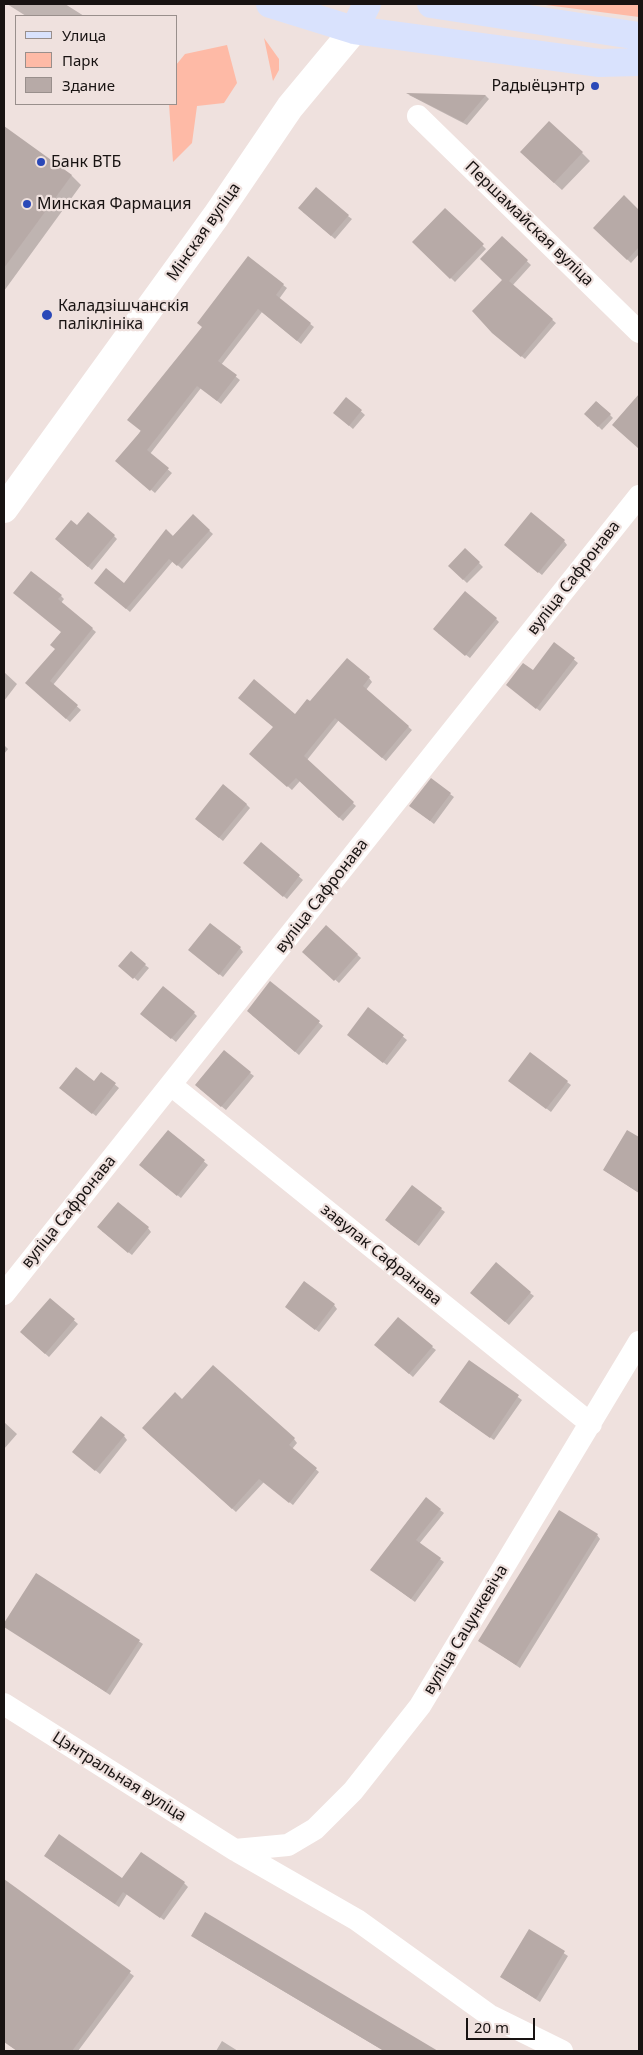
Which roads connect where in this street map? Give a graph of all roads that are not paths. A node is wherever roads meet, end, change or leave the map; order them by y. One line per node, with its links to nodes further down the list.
1 (270, 4): 4 (main road)
2 (367, 4): 4 (main road, Мінская вуліца)
3 (431, 4): 5 (main road)
4 (354, 30): 6 (main road); 10 (street, Мінская вуліца)
5 (639, 36)
6 (639, 62)
7 (418, 116): 8 (street, Першамайская вуліца)
8 (639, 332)
9 (639, 496): 11 (street, вуліца Сафронава)
10 (4, 509)
11 (171, 1085): 12 (street, вуліца Сафронава); 14 (street, завулак Сафранава)
12 (4, 1294)
13 (639, 1342): 14 (street, вуліца Сацункевіча)
14 (591, 1424): 16 (street, вуліца Сацункевіча)
15 (4, 1704): 16 (street, Цэнтральная вуліца)
16 (235, 1850): 17 (street, Цэнтральная вуліца)
17 (562, 2051)

